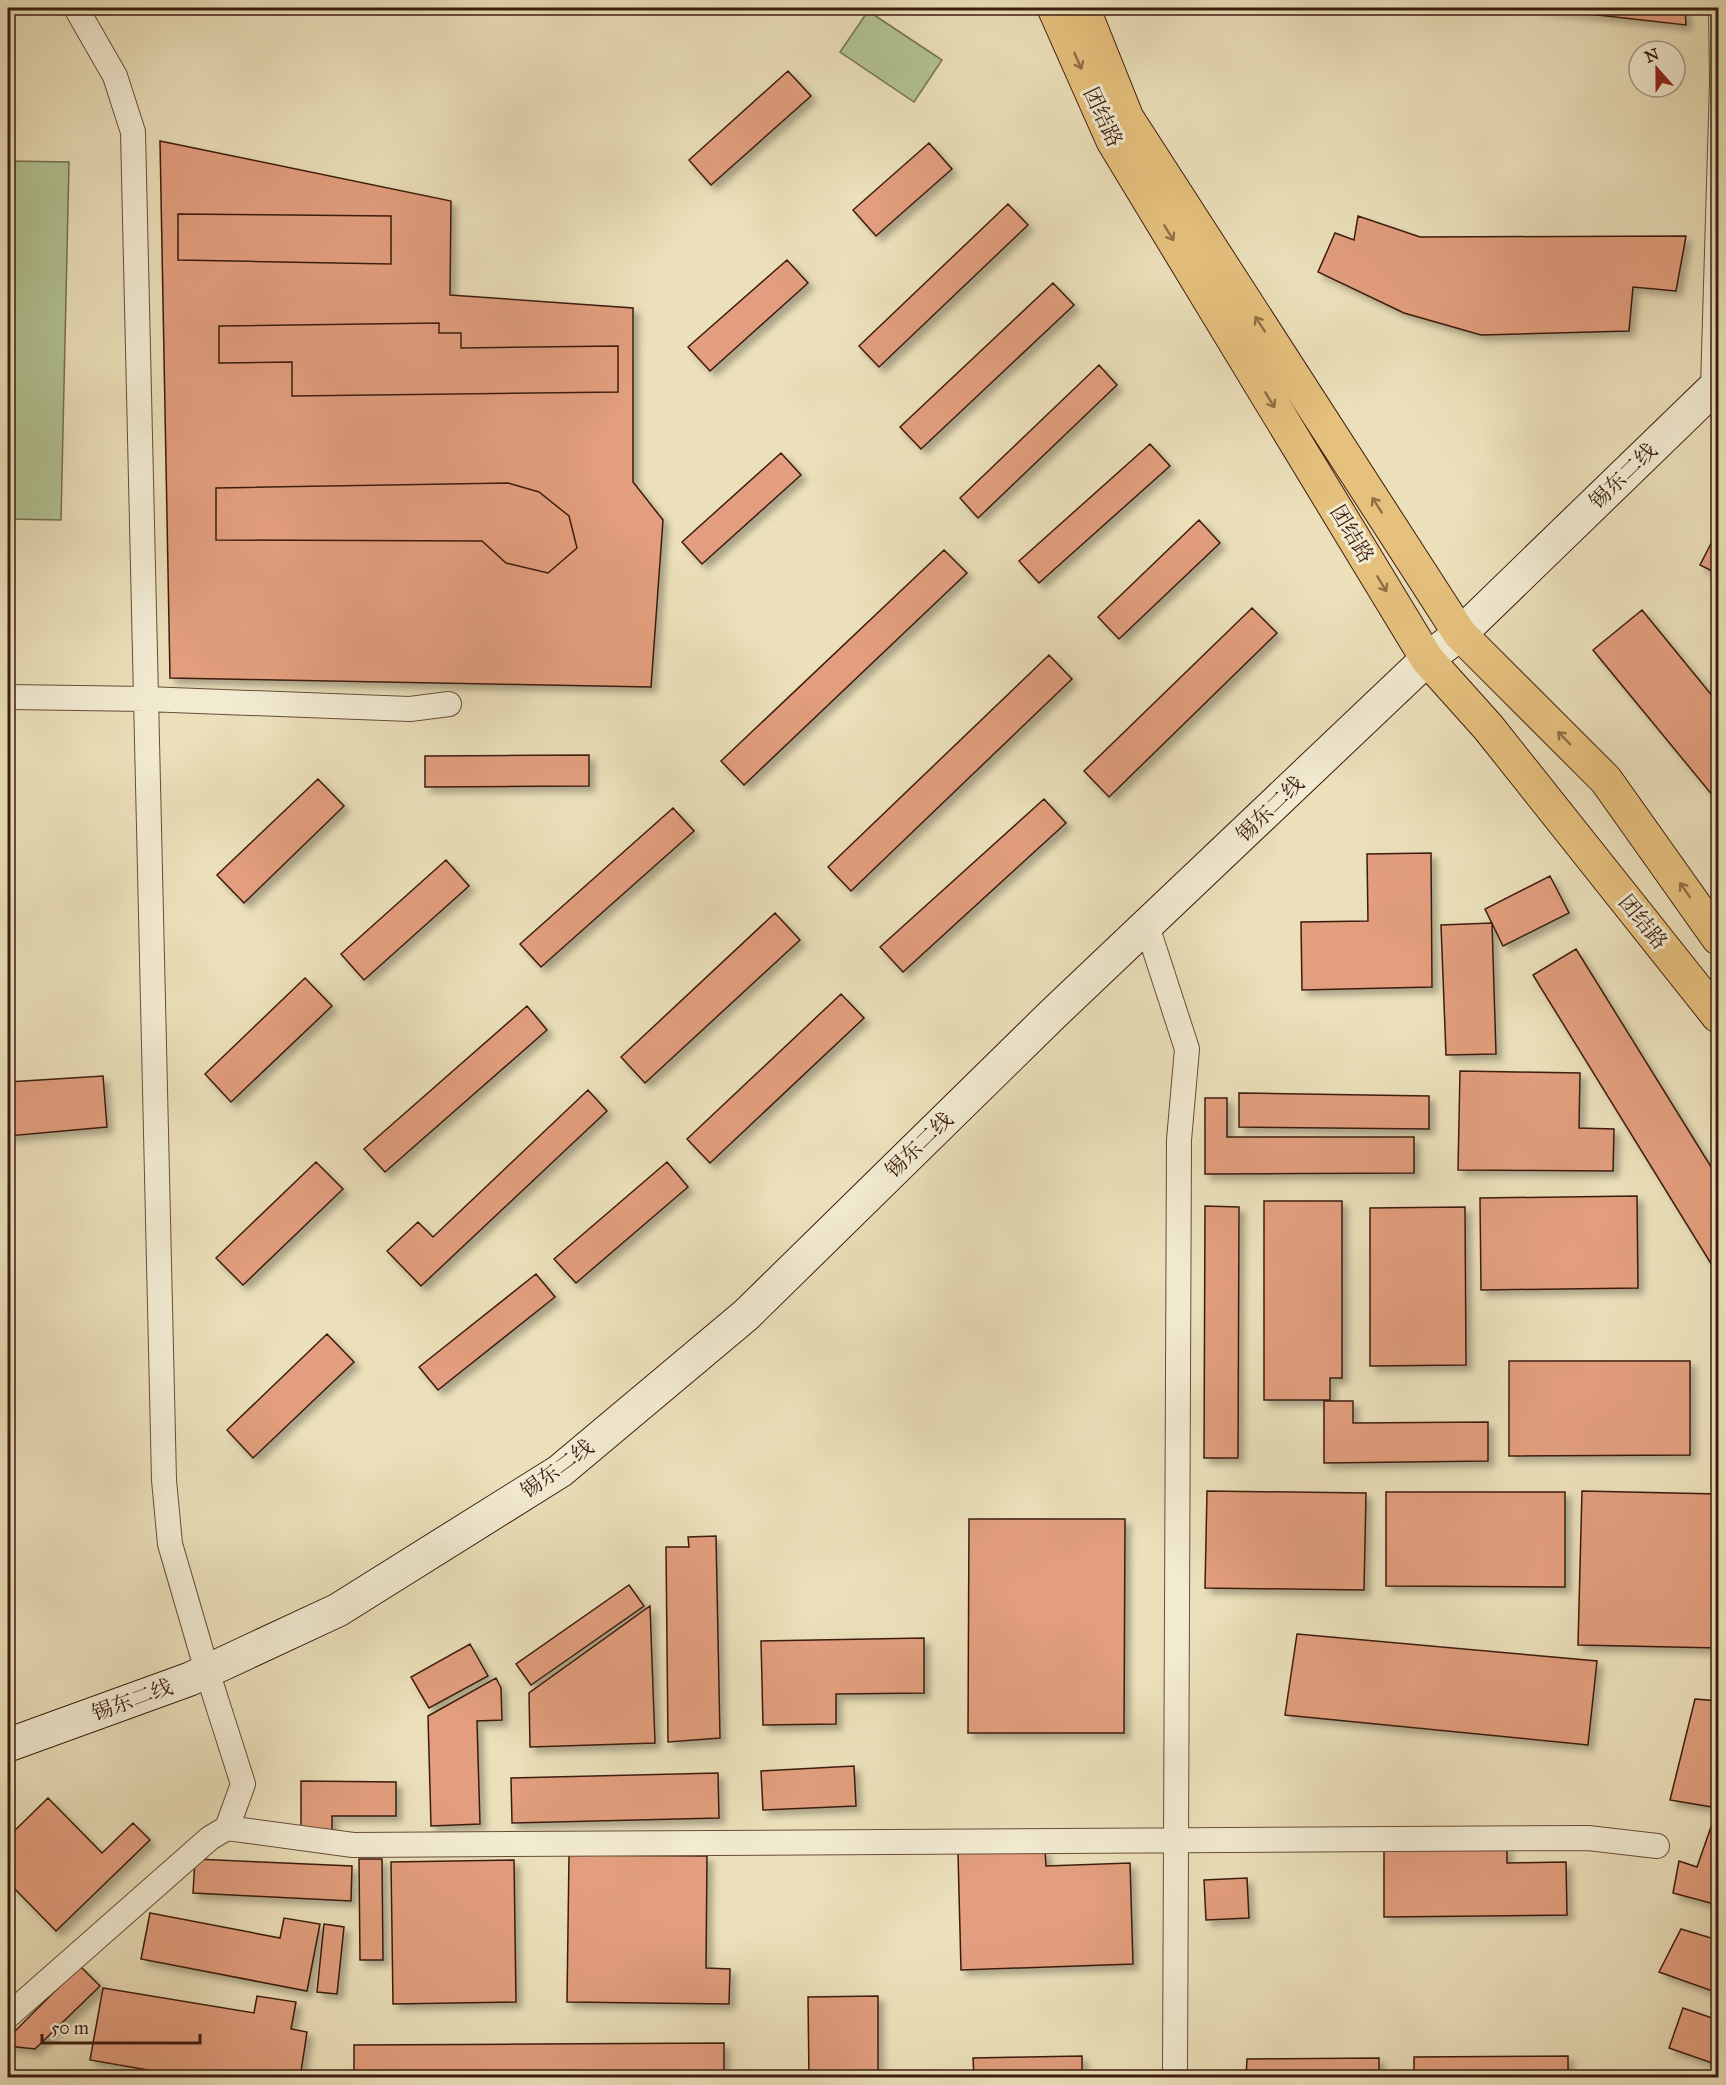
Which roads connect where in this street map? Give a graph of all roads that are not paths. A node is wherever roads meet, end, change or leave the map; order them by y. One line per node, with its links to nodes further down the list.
1 (76, 8): 9 (street)
2 (1054, 8): 7 (main road, 团结路, one-way to 7)
3 (1083, 8): 6 (main road, 团结路, one-way to 3)
4 (1715, 8): 5 (lane)
5 (1713, 389): 6 (main road, 锡东二线)
6 (1460, 633): 7 (main road, 锡东二线); 12 (main road, 团结路, one-way to 6)
7 (1428, 658): 11 (main road, 锡东二线); 13 (main road, 团结路)
8 (8, 697): 9 (street)
9 (146, 699): 10 (street); 14 (street)
10 (449, 704)
11 (1147, 926): 14 (main road, 锡东二线); 17 (street)
12 (1719, 938)
13 (1719, 1016)
14 (207, 1671): 15 (main road, 锡东二线); 16 (street)
15 (8, 1745)
16 (227, 1828): 17 (street); 19 (street)
17 (1175, 1840): 18 (street); 20 (street)
18 (1657, 1846)
19 (8, 2016)
20 (1175, 2078)

